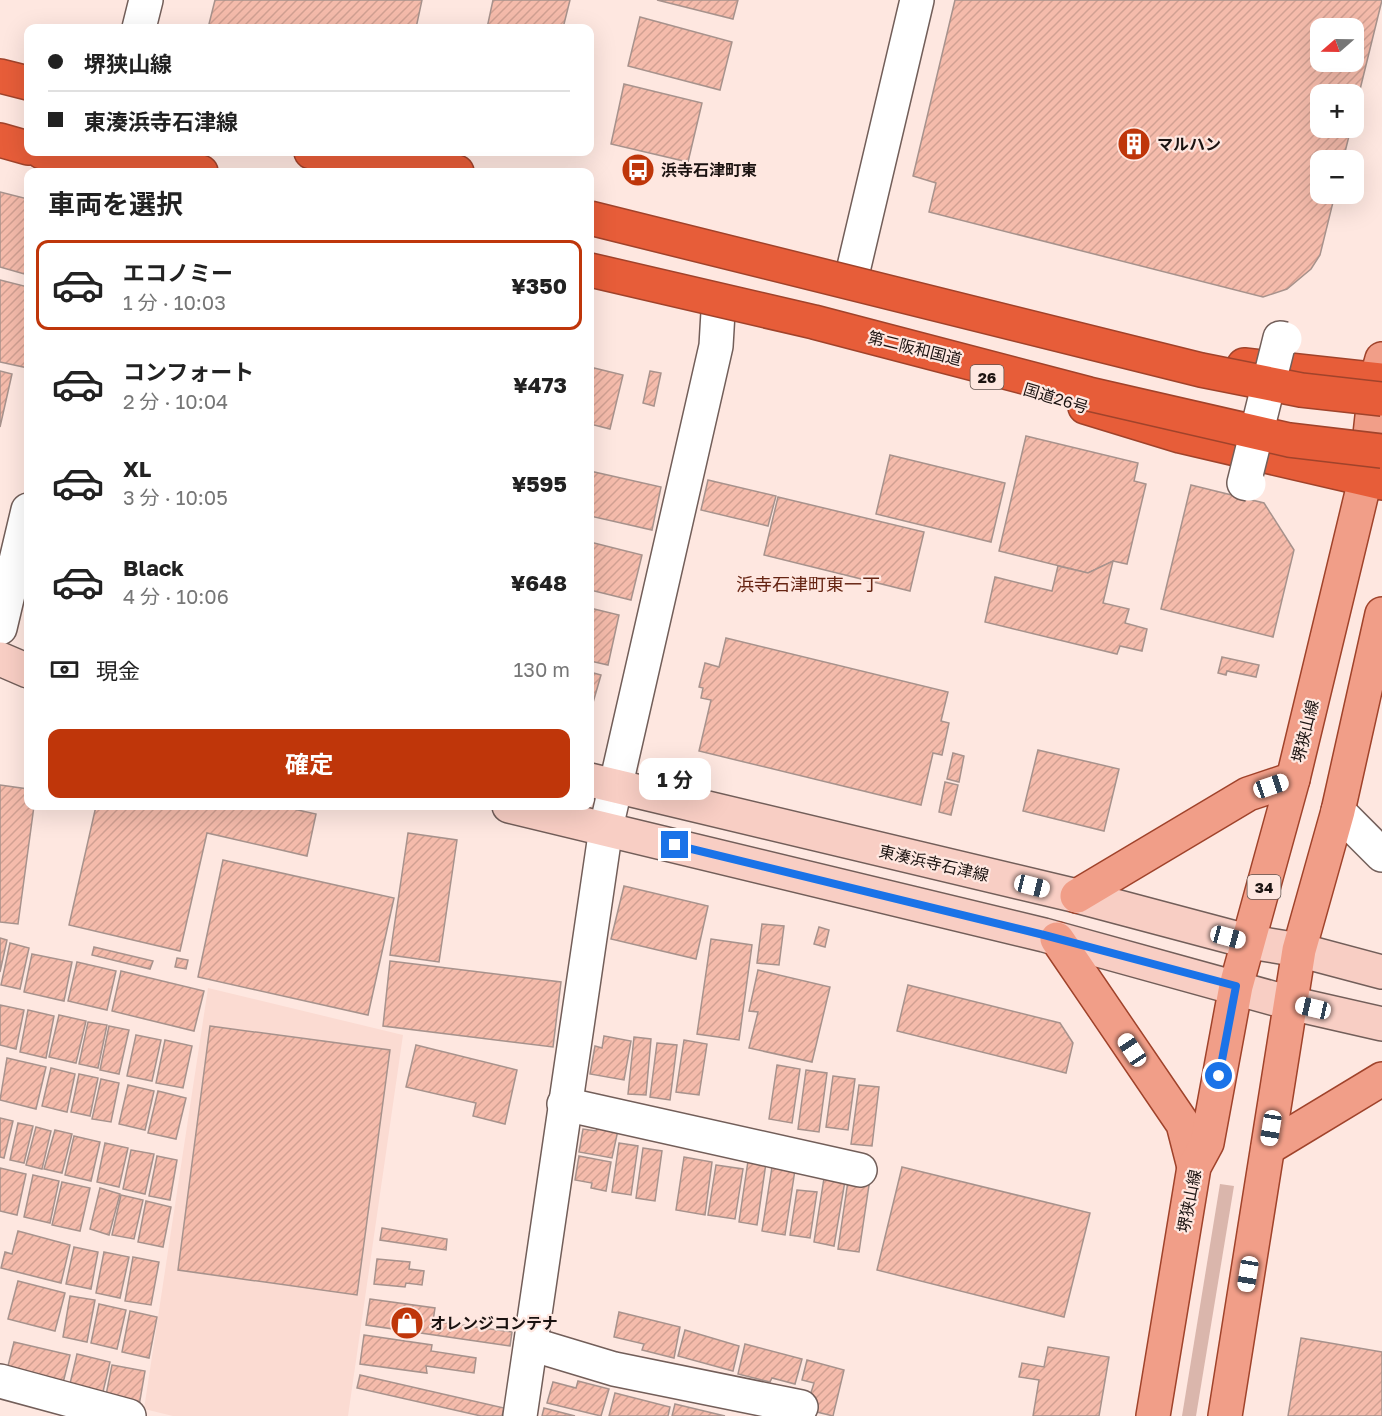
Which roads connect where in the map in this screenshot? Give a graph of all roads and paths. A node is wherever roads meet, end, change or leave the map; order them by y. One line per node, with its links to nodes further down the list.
1 (146, 0): 3 (street)
2 (917, 0): 22 (street)
3 (140, 24)
4 (0, 60): 5 (highway)
5 (24, 65)
6 (0, 76): 7 (highway)
7 (24, 82)
8 (0, 122): 9 (highway)
9 (24, 128)
10 (0, 140): 11 (highway)
11 (24, 147)
12 (61, 156): 15 (highway)
13 (329, 156): 17 (highway)
14 (391, 156): 18 (highway)
15 (115, 167): 16 (highway)
16 (132, 168)
17 (381, 168)
18 (440, 168)
19 (594, 207): 22 (highway)
20 (594, 219): 26 (highway, bridge)
21 (594, 271): 27 (highway, 第二阪和国道 / 26, bridge)
22 (853, 271): 26 (highway)
23 (594, 286): 24 (highway, 国道26号 / 26)
24 (718, 312): 28 (highway, 国道26号 / 26); 37 (street)
25 (1285, 339): 29 (street, bridge)
26 (1380, 380): 28 (main road, 堺狭山線 / 34)
27 (1382, 451)
28 (1373, 481): 36 (main road, 堺狭山線 / 34)
29 (1249, 484)
30 (24, 527): 32 (street)
31 (1382, 614): 39 (main road)
32 (0, 628)
33 (24, 656): 34 (street)
34 (0, 657): 35 (street)
35 (24, 669)
36 (1293, 779): 42 (main road); 44 (main road, 堺狭山線 / 34)
37 (602, 783): 40 (street); 42 (street, 東湊浜寺石津線)
38 (527, 810): 40 (street)
39 (1338, 811): 41 (street); 45 (main road)
40 (606, 828): 43 (street); 51 (street)
41 (1382, 855)
42 (1077, 896): 44 (street, 東湊浜寺石津線)
43 (1057, 939): 47 (street); 53 (main road)
44 (1250, 942): 45 (street, 東湊浜寺石津線); 47 (main road, 堺狭山線 / 34)
45 (1299, 950): 46 (street, 東湊浜寺石津線); 48 (main road)
46 (1382, 972)
47 (1236, 986): 48 (street); 53 (main road, 堺狭山線 / 34)
48 (1290, 1003): 49 (street); 52 (main road)
49 (1382, 1024)
50 (1382, 1078): 52 (main road)
51 (564, 1104): 54 (street); 55 (street)
52 (1268, 1148): 61 (main road)
53 (1194, 1167): 60 (main road, 堺狭山線 / 34)
54 (860, 1170)
55 (531, 1344): 57 (street); 59 (street)
56 (0, 1381): 58 (street)
57 (801, 1407)
58 (129, 1416)
59 (520, 1416)
60 (1153, 1416)
61 (1225, 1416)

